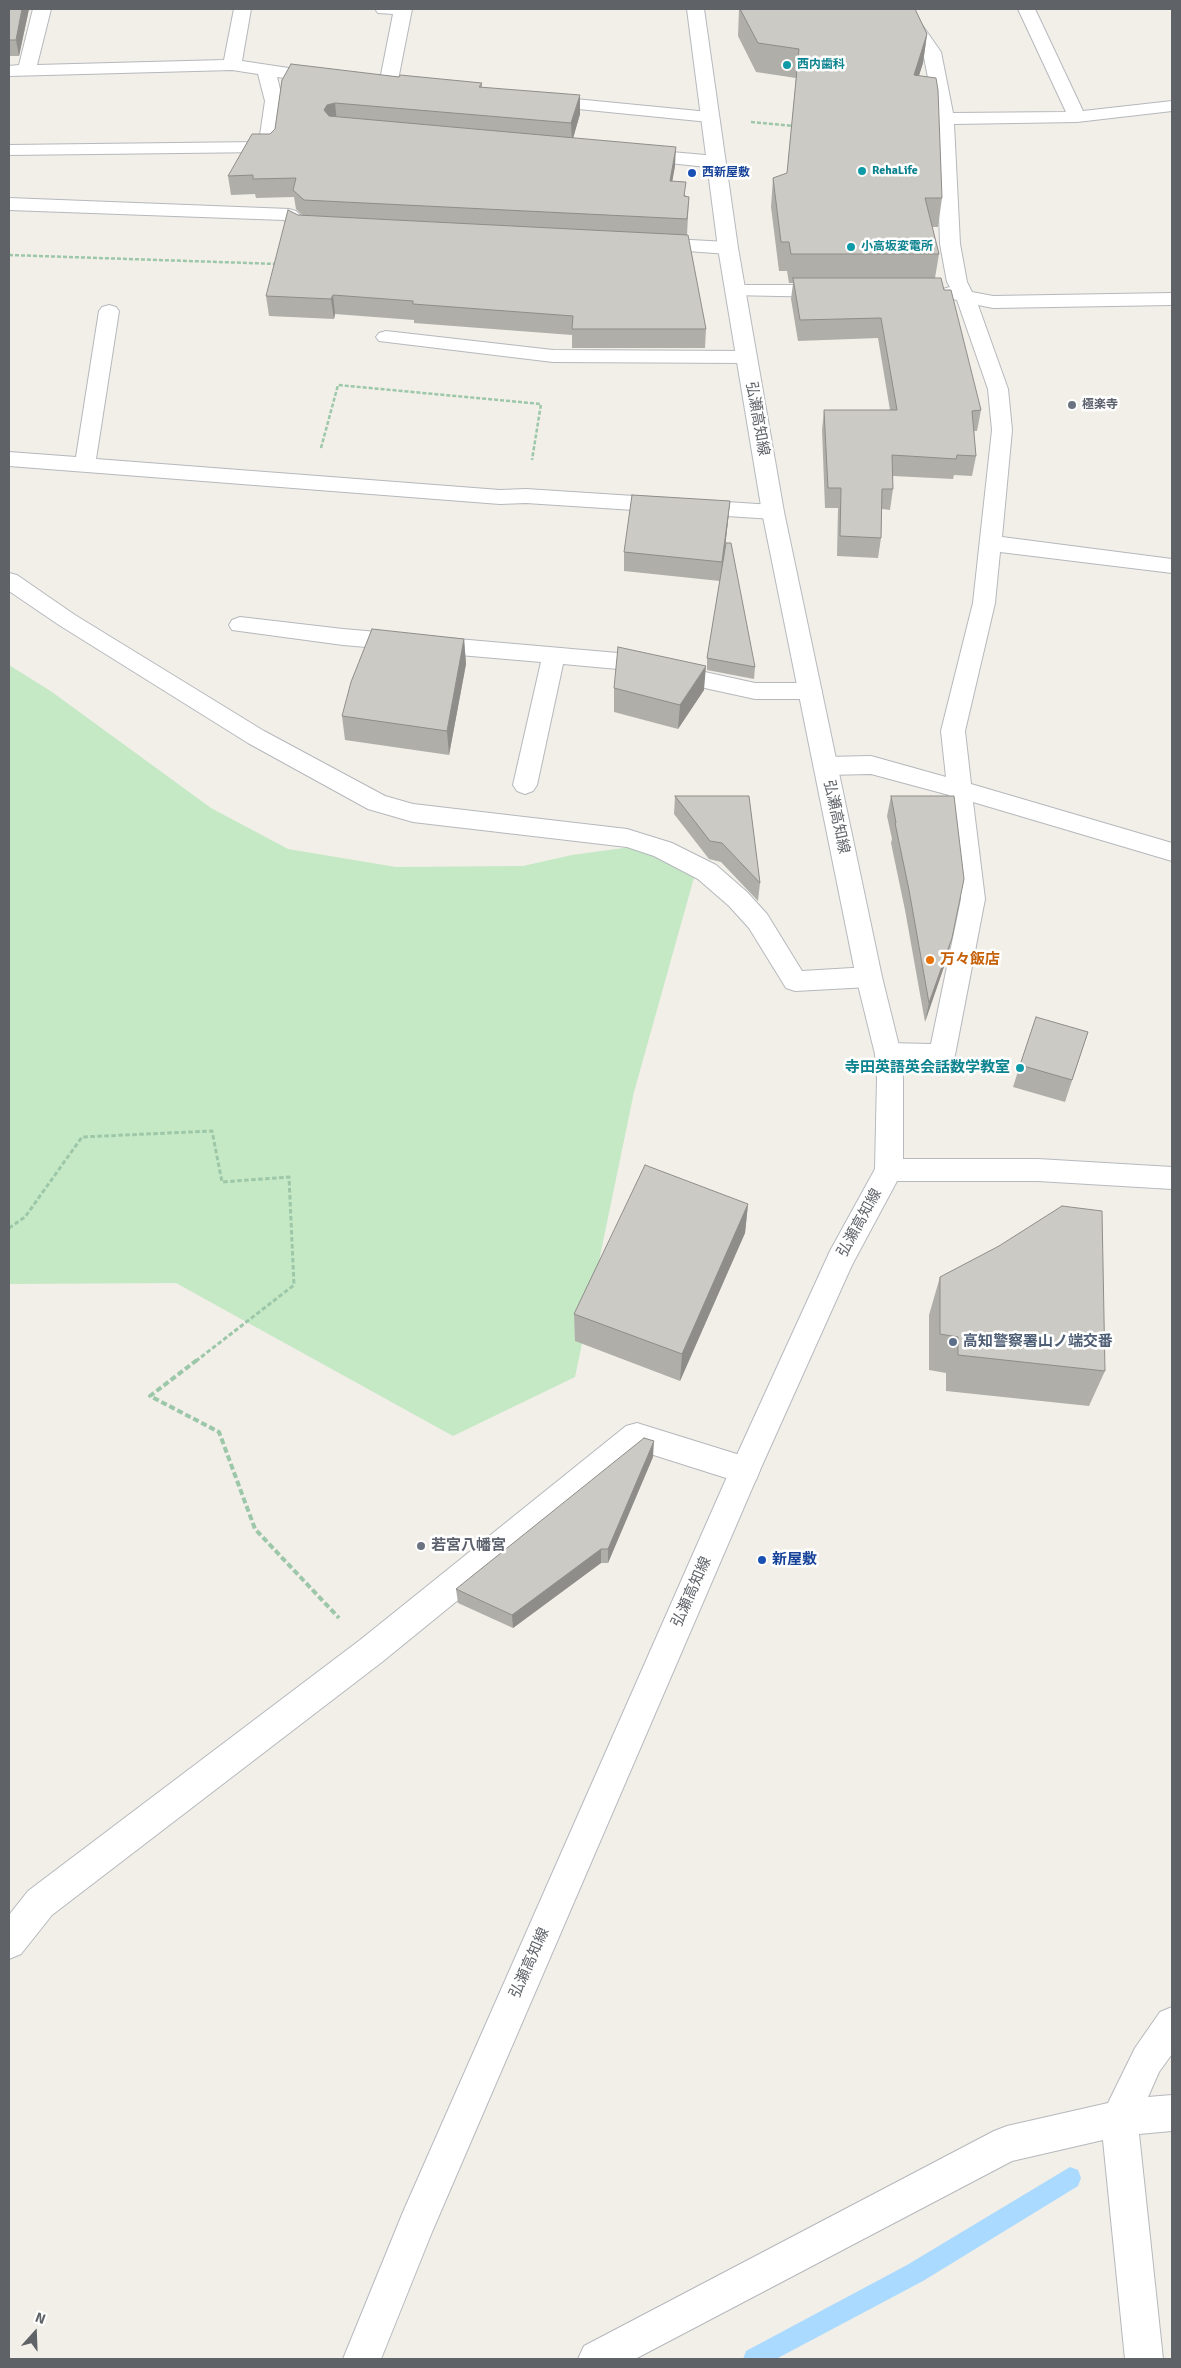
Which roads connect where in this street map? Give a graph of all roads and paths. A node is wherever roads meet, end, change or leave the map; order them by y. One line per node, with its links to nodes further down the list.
1 (42, 9): 8 (street)
2 (242, 9): 7 (street)
3 (384, 9): 12 (street)
4 (695, 9): 16 (street, 弘瀬高知線)
5 (903, 9): 17 (street)
6 (1026, 9): 15 (street)
7 (232, 65): 8 (street); 9 (street)
8 (27, 70): 10 (street)
9 (266, 70): 11 (street); 19 (street)
10 (9, 71)
11 (334, 79)
12 (408, 87)
13 (524, 99): 16 (street)
14 (1172, 106): 15 (street)
15 (1076, 116): 17 (street)
16 (709, 117): 18 (path); 21 (street, 弘瀬高知線)
17 (945, 119): 31 (street)
18 (798, 126)
19 (9, 150)
20 (616, 154): 21 (street)
21 (716, 162): 25 (street, 弘瀬高知線)
22 (9, 204): 23 (street)
23 (340, 228)
24 (639, 244): 25 (street)
25 (728, 248): 28 (street, 弘瀬高知線)
26 (9, 256): 27 (path)
27 (281, 264)
28 (736, 291): 29 (street); 35 (street, 弘瀬高知線)
29 (848, 291)
30 (928, 291): 31 (street)
31 (965, 296): 32 (street); 41 (street)
32 (1172, 299)
33 (109, 311): 37 (street)
34 (386, 337): 35 (street)
35 (747, 357): 40 (street, 弘瀬高知線)
36 (9, 459): 37 (street)
37 (85, 465): 38 (street)
38 (312, 482): 39 (street); 39 (path)
39 (526, 496): 40 (street)
40 (773, 512): 46 (street, 弘瀬高知線)
41 (990, 543): 42 (street); 49 (street)
42 (1172, 566)
43 (9, 580): 51 (street)
44 (240, 625): 45 (street)
45 (554, 655): 46 (street); 48 (street)
46 (810, 691): 47 (street, 弘瀬高知線)
47 (826, 766): 49 (street); 51 (street, 弘瀬高知線)
48 (525, 786)
49 (960, 788): 50 (street); 52 (street)
50 (1172, 852)
51 (869, 977): 52 (street, 弘瀬高知線)
52 (888, 1054): 53 (street, 弘瀬高知線)
53 (889, 1170): 54 (street); 56 (street, 弘瀬高知線)
54 (1172, 1178)
55 (9, 1228): 57 (path)
56 (745, 1470): 57 (street); 62 (street, 弘瀬高知線)
57 (371, 1651): 58 (street)
58 (9, 1942)
59 (1172, 2024): 61 (street)
60 (1172, 2113): 61 (street)
61 (1119, 2118): 63 (street); 64 (street)
62 (362, 2359)
63 (597, 2359)
64 (1144, 2359)

